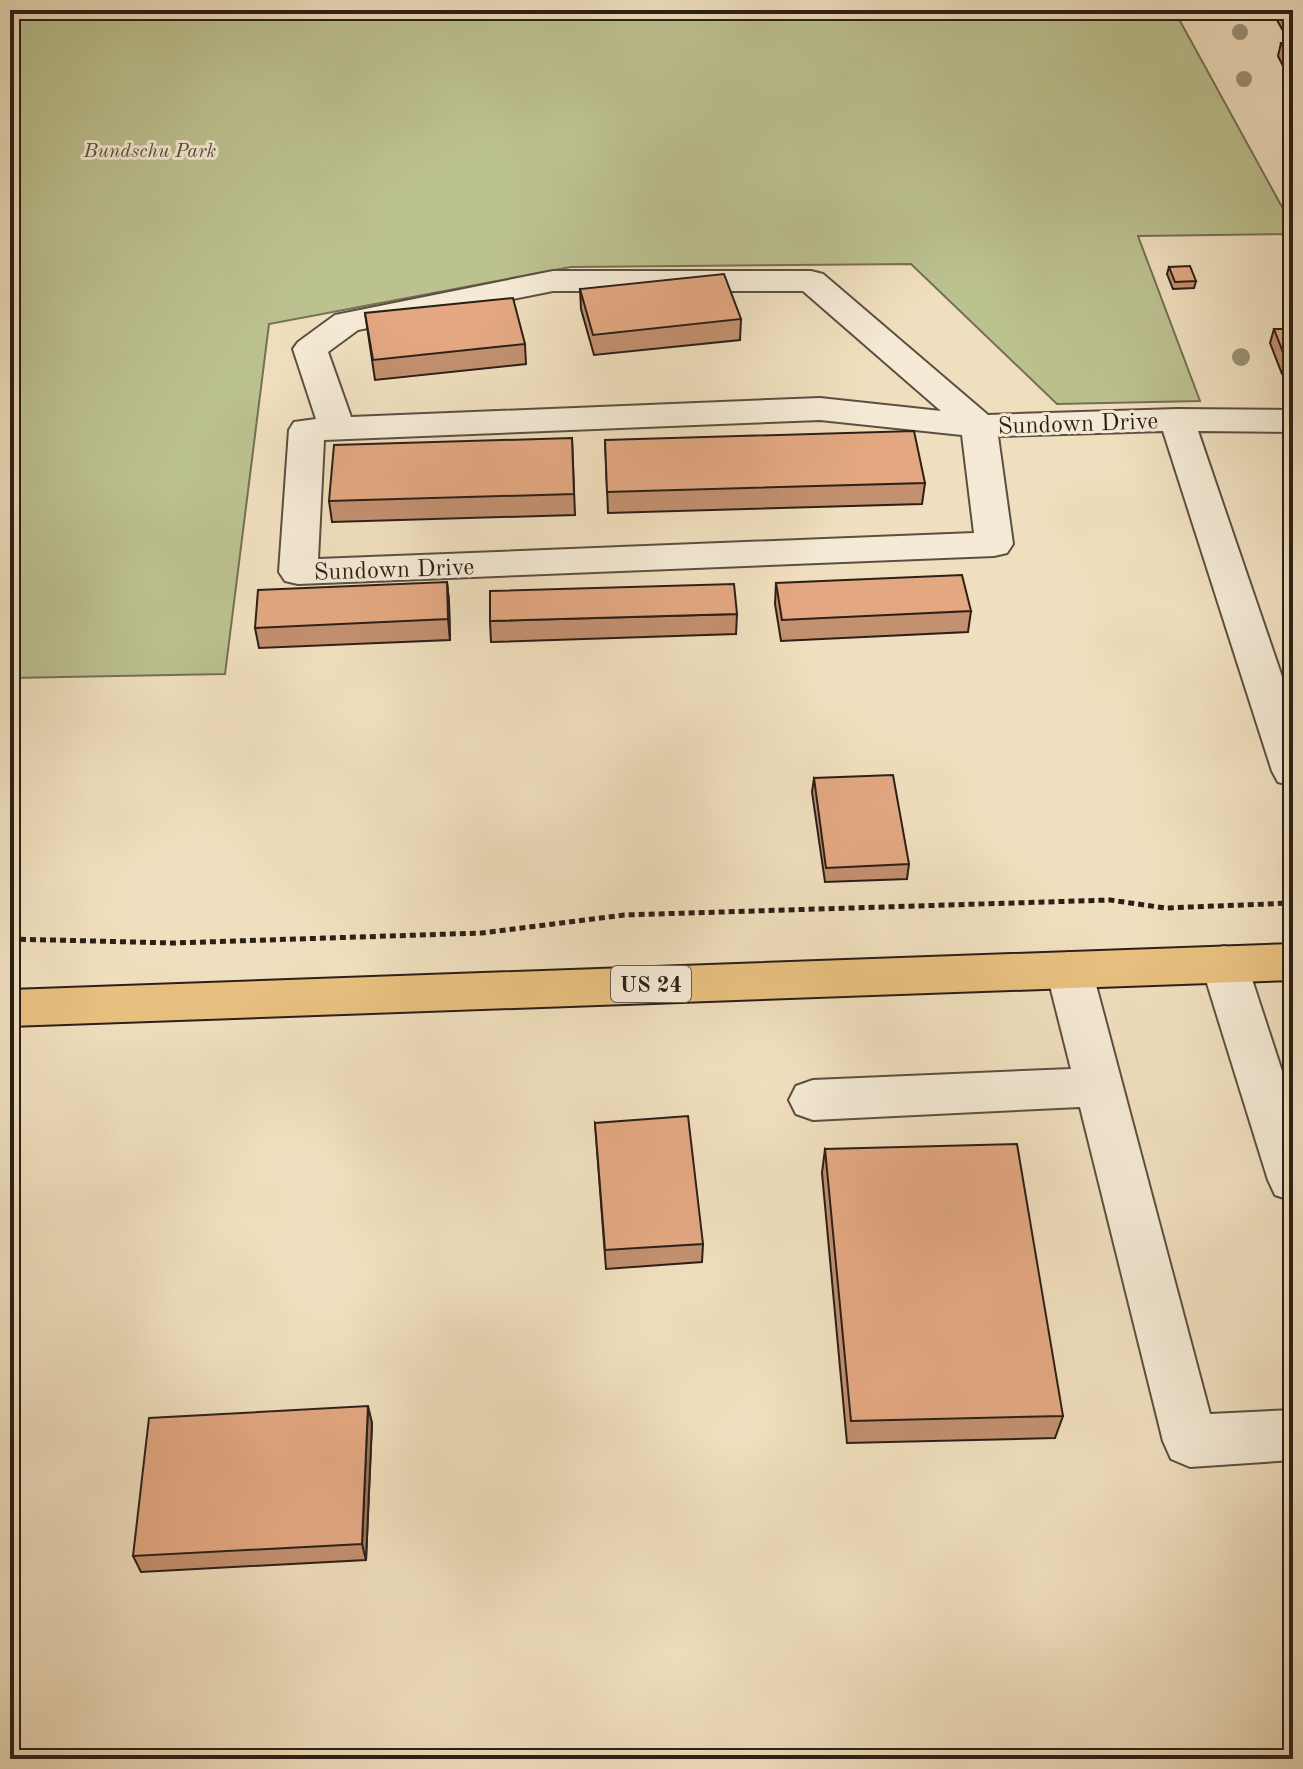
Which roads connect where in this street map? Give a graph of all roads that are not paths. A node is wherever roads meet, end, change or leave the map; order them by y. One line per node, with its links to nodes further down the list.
1 (1177, 420): 2 (street, Sundown Drive); 3 (street, Sundown Drive); 5 (street)
2 (1293, 421)
3 (979, 426): 4 (street, Sundown Drive); 4 (street); 4 (street, Sundown Drive)
4 (337, 429)
5 (1291, 757)
6 (1293, 962): 7 (main road, US 24)
7 (1224, 964): 8 (main road, US 24); 12 (street)
8 (1069, 970): 9 (main road, US 24); 10 (street)
9 (11, 1013)
10 (1099, 1087): 11 (street); 13 (street)
11 (813, 1100)
12 (1290, 1161)
13 (1293, 1435)

